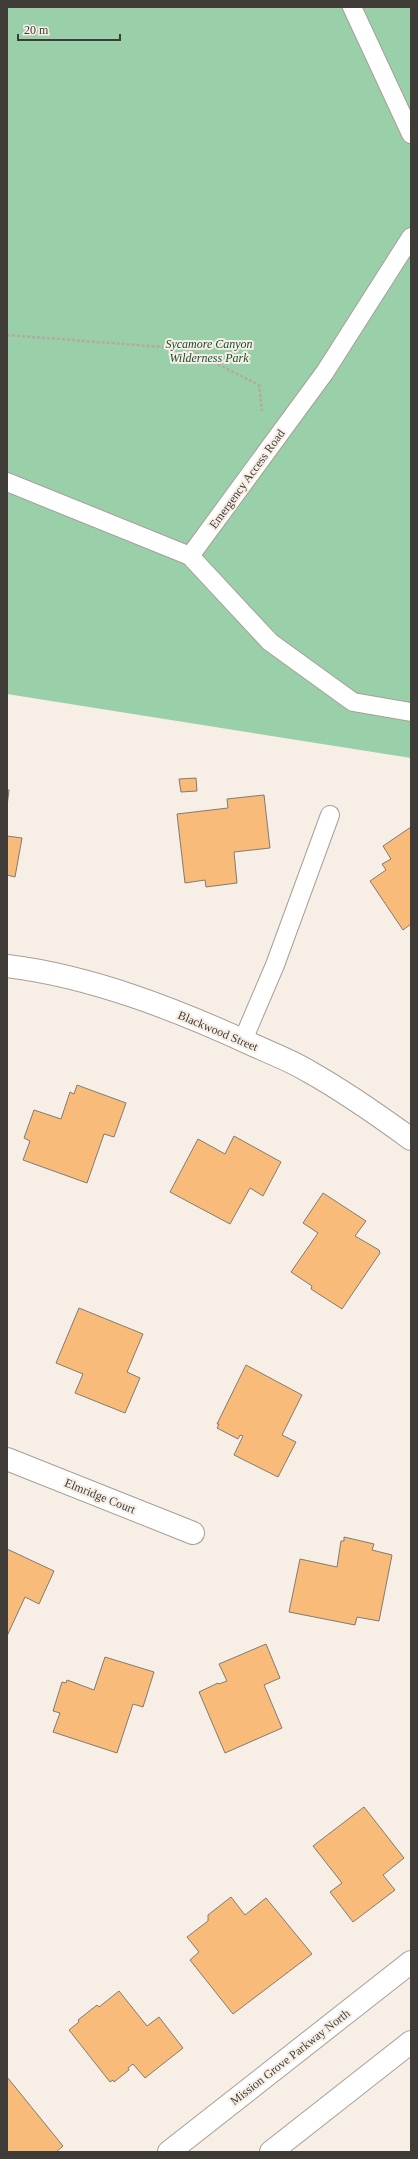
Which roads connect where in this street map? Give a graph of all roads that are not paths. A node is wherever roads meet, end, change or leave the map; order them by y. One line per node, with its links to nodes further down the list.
1 (352, 7): 2 (lane)
2 (411, 134)
3 (411, 237): 5 (lane, Emergency Access Road)
4 (7, 482): 5 (lane)
5 (190, 556): 6 (lane)
6 (411, 712)
7 (330, 815): 9 (lane)
8 (7, 966): 9 (street, Blackwood Street)
9 (243, 1040): 10 (street, Blackwood Street)
10 (411, 1139)
11 (7, 1459): 12 (street, Elmridge Court)
12 (193, 1532)
13 (411, 1962): 15 (street, Mission Grove Parkway North)
14 (411, 2042): 16 (street)
15 (169, 2152)
16 (271, 2152)

